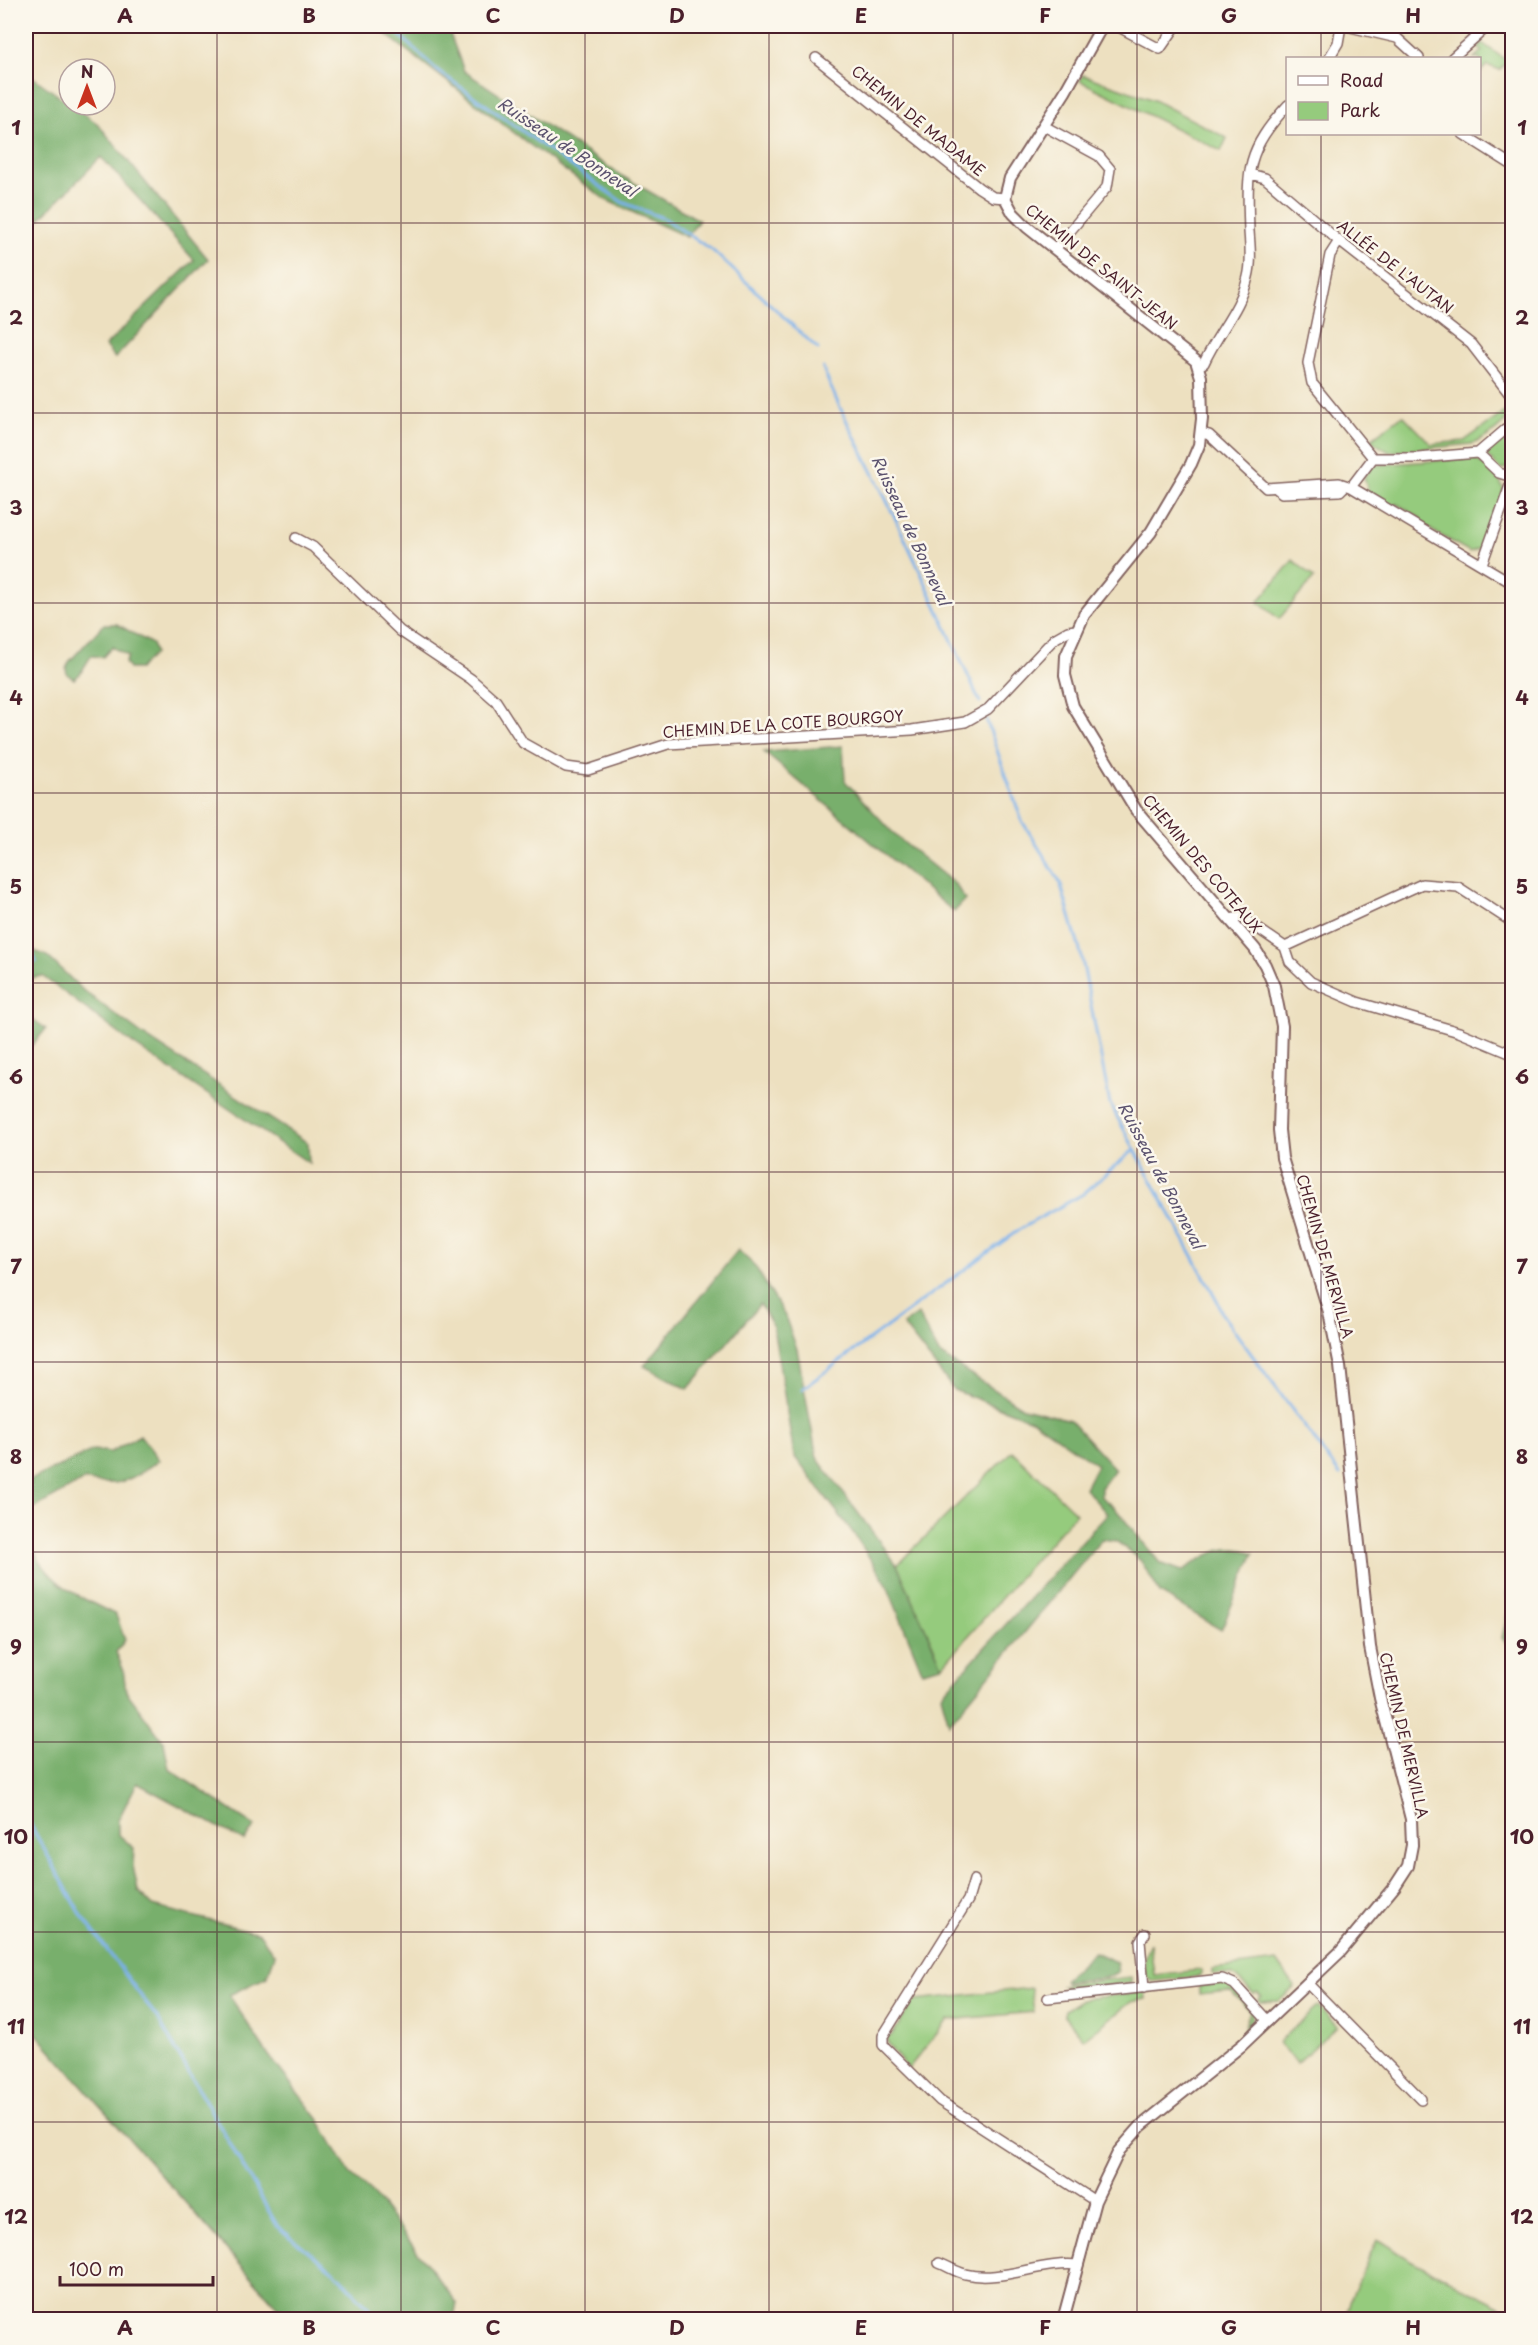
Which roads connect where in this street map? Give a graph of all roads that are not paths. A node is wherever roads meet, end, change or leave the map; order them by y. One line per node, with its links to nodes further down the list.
1 (1102, 26): 12 (street)
2 (1116, 26): 3 (street)
3 (1176, 26)
4 (1341, 26): 7 (street)
5 (1346, 26): 8 (street)
6 (1488, 26): 9 (street)
7 (1330, 57)
8 (1418, 57)
9 (1453, 57)
10 (816, 58): 16 (street, CHEMIN DE MADAME)
11 (1286, 106): 15 (street)
12 (1044, 126): 16 (street); 18 (street)
13 (1465, 135): 14 (street)
14 (1512, 165)
15 (1250, 174): 17 (street, ALLÉE DE L'AUTAN); 19 (street)
16 (1005, 198): 18 (street, CHEMIN DE SAINT-JEAN)
17 (1339, 242): 20 (street, ALLÉE DE L'AUTAN); 24 (street)
18 (1054, 249): 19 (street, CHEMIN DE SAINT-JEAN)
19 (1199, 366): 22 (street, CHEMIN DES COTEAUX)
20 (1512, 397)
21 (1512, 424): 23 (street)
22 (1202, 433): 26 (street); 30 (street, CHEMIN DES COTEAUX)
23 (1478, 453): 24 (street); 25 (street)
24 (1373, 458): 26 (street)
25 (1512, 479): 28 (street)
26 (1348, 487): 28 (street)
27 (296, 538): 30 (street, CHEMIN DE LA COTE BOURGOY)
28 (1482, 564): 29 (street)
29 (1512, 583)
30 (1076, 630): 31 (street, CHEMIN DES COTEAUX)
31 (1230, 920): 33 (street); 34 (street, CHEMIN DES COTEAUX)
32 (1512, 922): 33 (street)
33 (1285, 947): 35 (street)
34 (1265, 965): 38 (street, CHEMIN DE MERVILLA)
35 (1512, 1054)
36 (974, 1880): 43 (street)
37 (1145, 1934): 39 (street)
38 (1307, 1983): 41 (street, CHEMIN DE MERVILLA); 42 (street)
39 (1144, 1988): 40 (street); 41 (street)
40 (1048, 1998)
41 (1268, 2021): 43 (street, CHEMIN DE MERVILLA)
42 (1421, 2099)
43 (1095, 2201): 45 (street, CHEMIN DE MERVILLA)
44 (939, 2263): 45 (street)
45 (1078, 2265): 46 (street, CHEMIN DE MERVILLA)
46 (1063, 2319)

